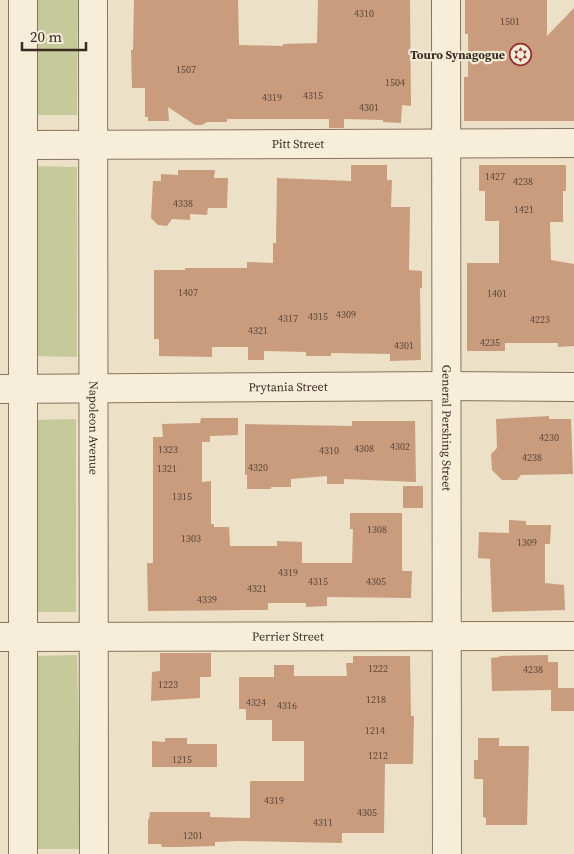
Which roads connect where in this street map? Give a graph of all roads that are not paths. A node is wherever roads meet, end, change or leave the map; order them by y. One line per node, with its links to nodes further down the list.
1 (23, 0): 6 (street)
2 (93, 0): 7 (street, Napoleon Avenue)
3 (446, 0): 5 (street, General Pershing Street)
4 (574, 142): 5 (street, Pitt Street)
5 (446, 143): 7 (street, Pitt Street); 8 (street, General Pershing Street)
6 (23, 144): 7 (street, Pitt Street); 10 (street)
7 (93, 144): 11 (street, Napoleon Avenue)
8 (447, 386): 9 (street, Prytania Street); 11 (street, Prytania Street); 12 (street, General Pershing Street)
9 (574, 387)
10 (12, 389): 11 (street, Prytania Street); 14 (street)
11 (93, 389): 15 (street, Napoleon Avenue)
12 (447, 636): 13 (street, Perrier Street); 15 (street, Perrier Street); 18 (street, General Pershing Street)
13 (574, 636)
14 (12, 637): 15 (street, Perrier Street); 16 (street)
15 (94, 637): 17 (street, Napoleon Avenue)
16 (23, 854)
17 (94, 854)
18 (447, 854)

